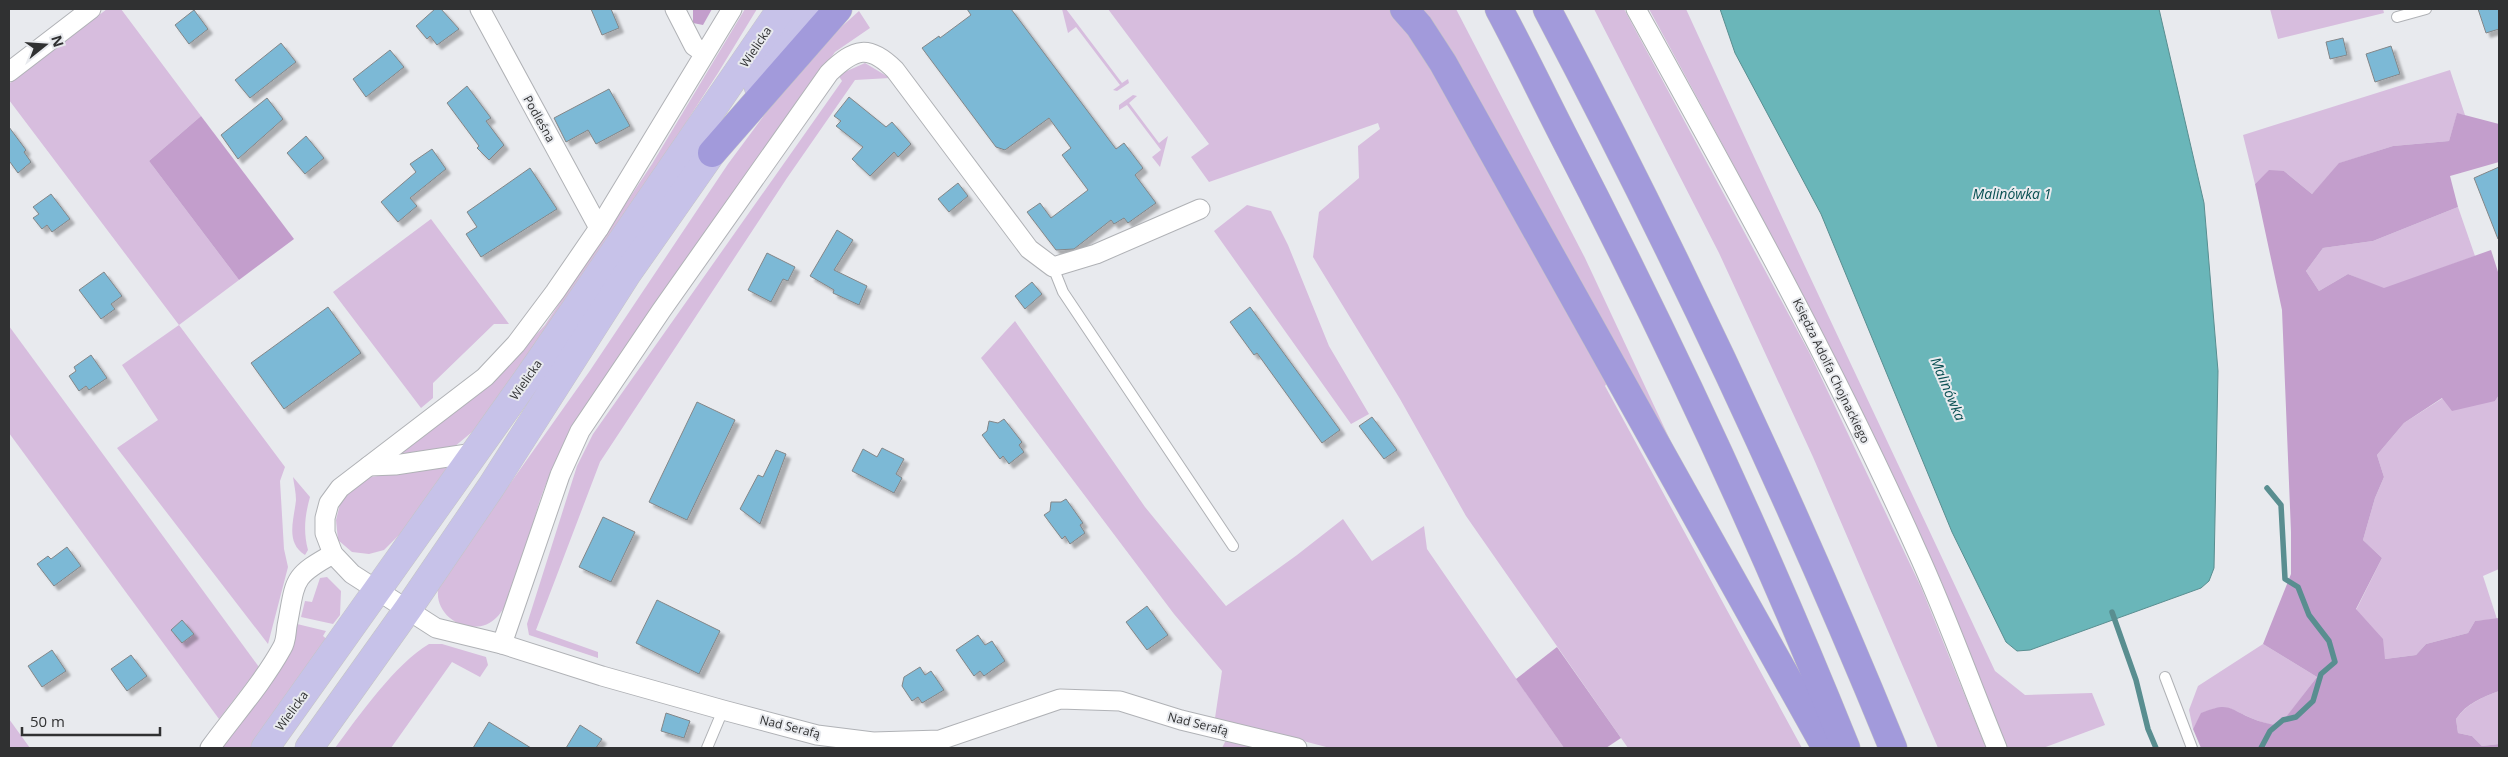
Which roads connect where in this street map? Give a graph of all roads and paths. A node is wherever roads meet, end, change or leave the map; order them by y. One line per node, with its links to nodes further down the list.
1 (91, 9): 15 (street)
2 (480, 9): 18 (street, Podleśna)
3 (675, 9): 14 (street)
4 (732, 9): 14 (street)
5 (781, 9): 20 (main road, Wielicka)
6 (810, 9): 16 (main road, Wielicka)
7 (838, 9): 16 (highway)
8 (1404, 9): 34 (highway)
9 (1498, 9): 35 (highway)
10 (1636, 9): 37 (street, Księdza Adolfa Chojnackiego)
11 (2426, 9): 13 (lane)
12 (1548, 10): 36 (highway)
13 (2397, 17)
14 (704, 53): 18 (street)
15 (9, 72)
16 (712, 153): 25 (main road, Wielicka)
17 (1200, 209): 19 (street)
18 (599, 228): 21 (street)
19 (1053, 267): 22 (lane); 26 (street)
20 (474, 453): 21 (street); 24 (main road, Wielicka)
21 (369, 466): 23 (street)
22 (1232, 546)
23 (333, 554): 24 (street, Nad Serafą); 29 (street)
24 (378, 591): 25 (street, Nad Serafą); 30 (main road, Wielicka)
25 (408, 609): 26 (street, Nad Serafą); 31 (main road, Wielicka)
26 (502, 644): 28 (street, Nad Serafą)
27 (2165, 677): 38 (lane)
28 (723, 710): 32 (lane); 33 (street, Nad Serafą)
29 (210, 748)
30 (265, 748)
31 (309, 748)
32 (707, 748)
33 (1297, 748)
34 (1826, 748)
35 (1846, 748)
36 (1893, 748)
37 (1997, 748)
38 (2192, 748)

